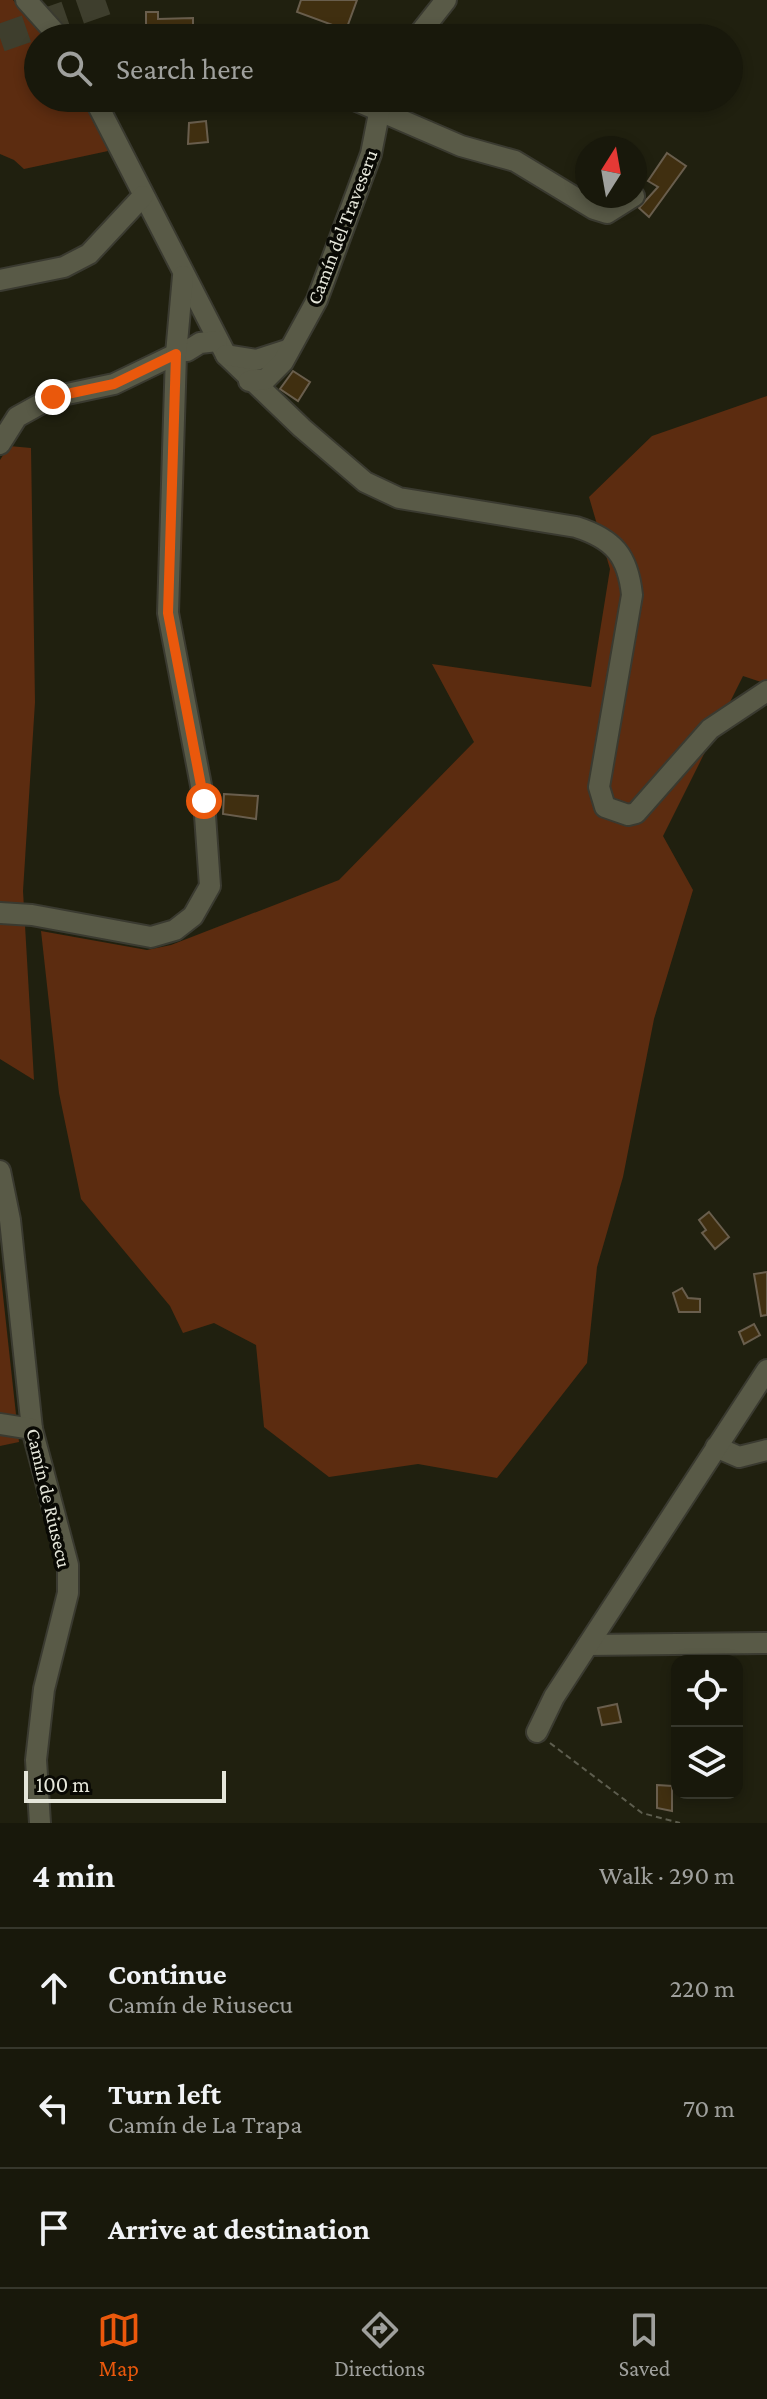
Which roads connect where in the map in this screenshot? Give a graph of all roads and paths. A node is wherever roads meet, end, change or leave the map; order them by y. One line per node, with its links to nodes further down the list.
1 (26, 0): 3 (street)
2 (446, 0): 4 (street)
3 (47, 24)
4 (427, 24)
5 (101, 112): 8 (street)
6 (379, 112): 17 (street, Camín del Traveseru)
7 (395, 112): 9 (street)
8 (143, 196): 12 (street); 13 (street)
9 (575, 197)
10 (592, 208): 11 (street)
11 (615, 208)
12 (182, 272): 14 (street); 16 (street)
13 (0, 280)
14 (202, 312): 15 (street); 16 (street)
15 (221, 348): 16 (street); 17 (street); 18 (street)
16 (180, 352): 19 (street); 21 (street)
17 (280, 353): 18 (street, Camín del Traveseru)
18 (249, 381): 20 (street)
19 (0, 444)
20 (767, 691)
21 (0, 913)
22 (0, 1171): 25 (street, Camín de Riusecu)
23 (767, 1370): 26 (street)
24 (0, 1424): 25 (street)
25 (32, 1429): 31 (street, Camín de Riusecu)
26 (716, 1447): 27 (street); 29 (street)
27 (767, 1450)
28 (767, 1643): 29 (street)
29 (588, 1645): 30 (street)
30 (537, 1732): 32 (path)
31 (40, 1823)
32 (680, 1823)

